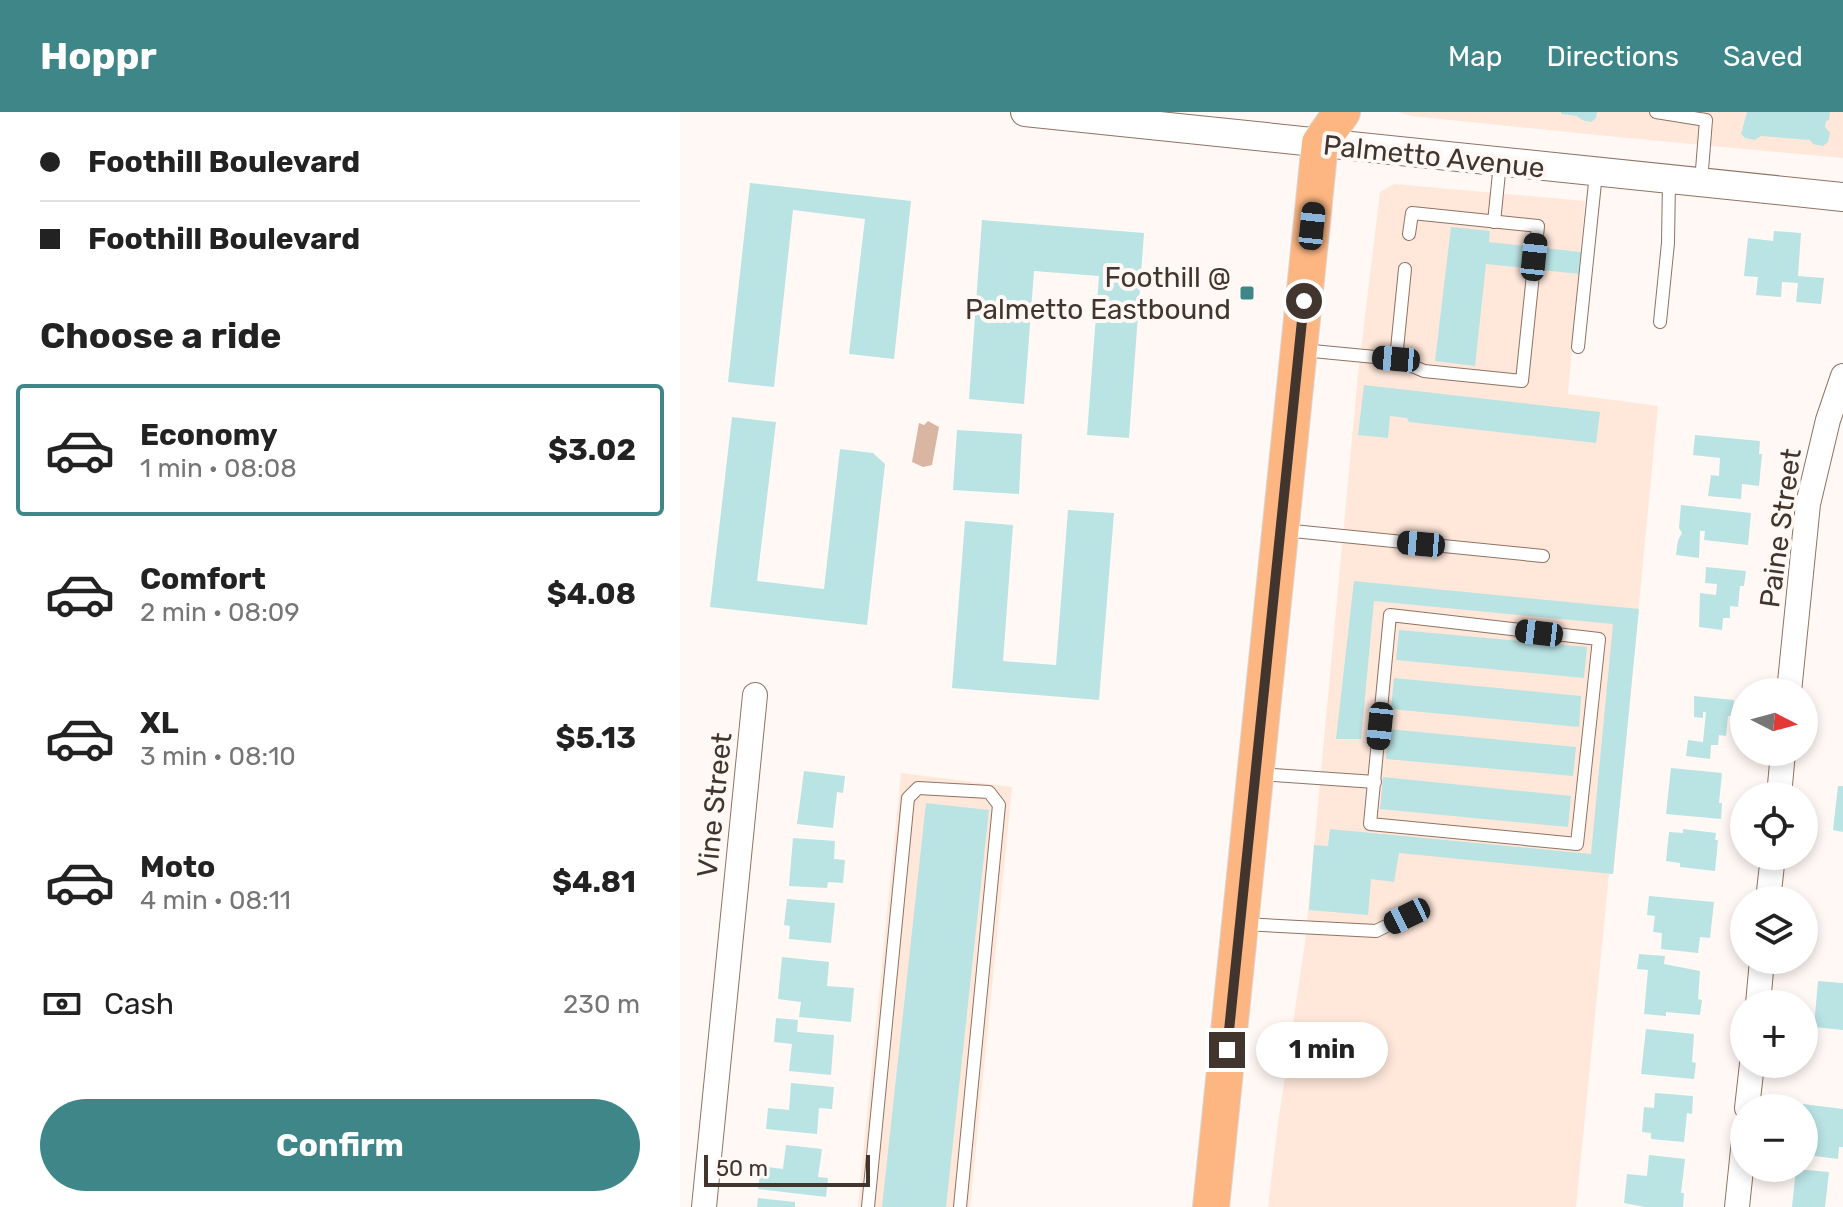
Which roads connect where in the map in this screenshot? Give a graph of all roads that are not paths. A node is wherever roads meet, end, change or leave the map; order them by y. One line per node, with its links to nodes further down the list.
1 (1025, 112): 5 (street, Palmetto Avenue)
2 (1342, 112): 6 (main road)
3 (1656, 112): 4 (lane)
4 (1706, 116): 10 (lane)
5 (1128, 117): 6 (street, Palmetto Avenue)
6 (1313, 128): 7 (street, Palmetto Avenue); 17 (main road)
7 (1500, 163): 8 (street, Palmetto Avenue); 12 (lane)
8 (1596, 173): 9 (street, Palmetto Avenue); 16 (lane)
9 (1669, 180): 10 (street, Palmetto Avenue); 15 (lane)
10 (1701, 183): 11 (street, Palmetto Avenue)
11 (1843, 197)
12 (1494, 222): 13 (lane); 18 (lane)
13 (1409, 234)
14 (1405, 269): 18 (lane)
15 (1660, 322)
16 (1578, 347)
17 (1299, 350): 18 (lane); 20 (main road)
18 (1396, 359)
19 (1843, 376): 22 (street, Paine Street)
20 (1280, 529): 21 (lane); 24 (main road)
21 (1543, 556)
22 (1790, 678)
23 (755, 695): 29 (street, Vine Street)
24 (1255, 773): 25 (lane); 27 (main road)
25 (1375, 782): 25 (lane)
26 (1407, 916): 27 (lane)
27 (1240, 924): 32 (main road)
28 (1740, 1182): 33 (street)
29 (704, 1207)
30 (868, 1207): 31 (lane)
31 (960, 1207)
32 (1211, 1207)
33 (1737, 1207)

